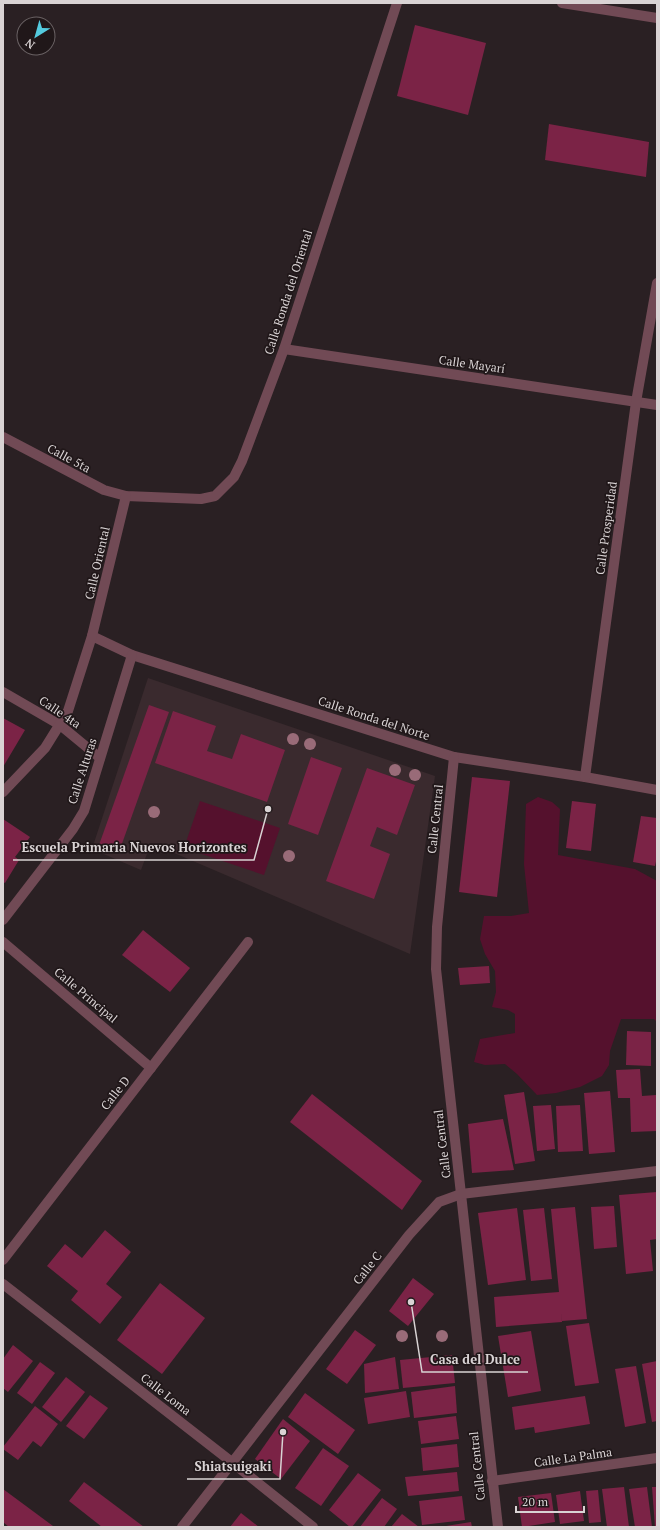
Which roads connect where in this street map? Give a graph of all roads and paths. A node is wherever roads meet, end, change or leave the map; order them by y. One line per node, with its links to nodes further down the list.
1 (397, 3): 5 (street, Calle Ronda del Oriental)
2 (562, 3): 3 (street)
3 (657, 18)
4 (657, 283): 6 (street, Calle Prosperidad)
5 (284, 349): 6 (street, Calle Mayarí); 9 (street, Calle Ronda del Oriental)
6 (636, 402): 7 (street, Calle Mayarí); 16 (street, Calle Prosperidad)
7 (657, 405)
8 (3, 437): 9 (street, Calle 5ta)
9 (126, 496): 10 (street, Calle Oriental)
10 (92, 636): 11 (street, Calle Ronda del Norte); 13 (street, Calle Oriental)
11 (132, 655): 14 (street, Calle Ronda del Norte); 15 (street, Calle Alturas)
12 (3, 692): 13 (street, Calle 4ta)
13 (60, 725): 15 (street, Calle 4ta); 18 (street, Calle Oriental)
14 (454, 757): 16 (street, Calle Ronda del Norte); 24 (street, Calle Central)
15 (100, 758): 19 (street, Calle Alturas)
16 (585, 777): 17 (street, Calle Ronda del Norte)
17 (657, 790)
18 (3, 792)
19 (3, 920)
20 (3, 942): 22 (street, Calle Principal)
21 (248, 942): 22 (street, Calle D)
22 (151, 1068): 25 (street, Calle D)
23 (657, 1171): 24 (street, Calle C)
24 (461, 1194): 28 (street, Calle C); 29 (street, Calle Central)
25 (3, 1260)
26 (3, 1284): 28 (street, Calle Loma)
27 (657, 1458): 29 (street, Calle La Palma)
28 (233, 1462): 30 (street, Calle C); 31 (street, Calle Loma)
29 (492, 1481): 32 (street, Calle Central)
30 (182, 1527)
31 (313, 1527)
32 (498, 1527)

